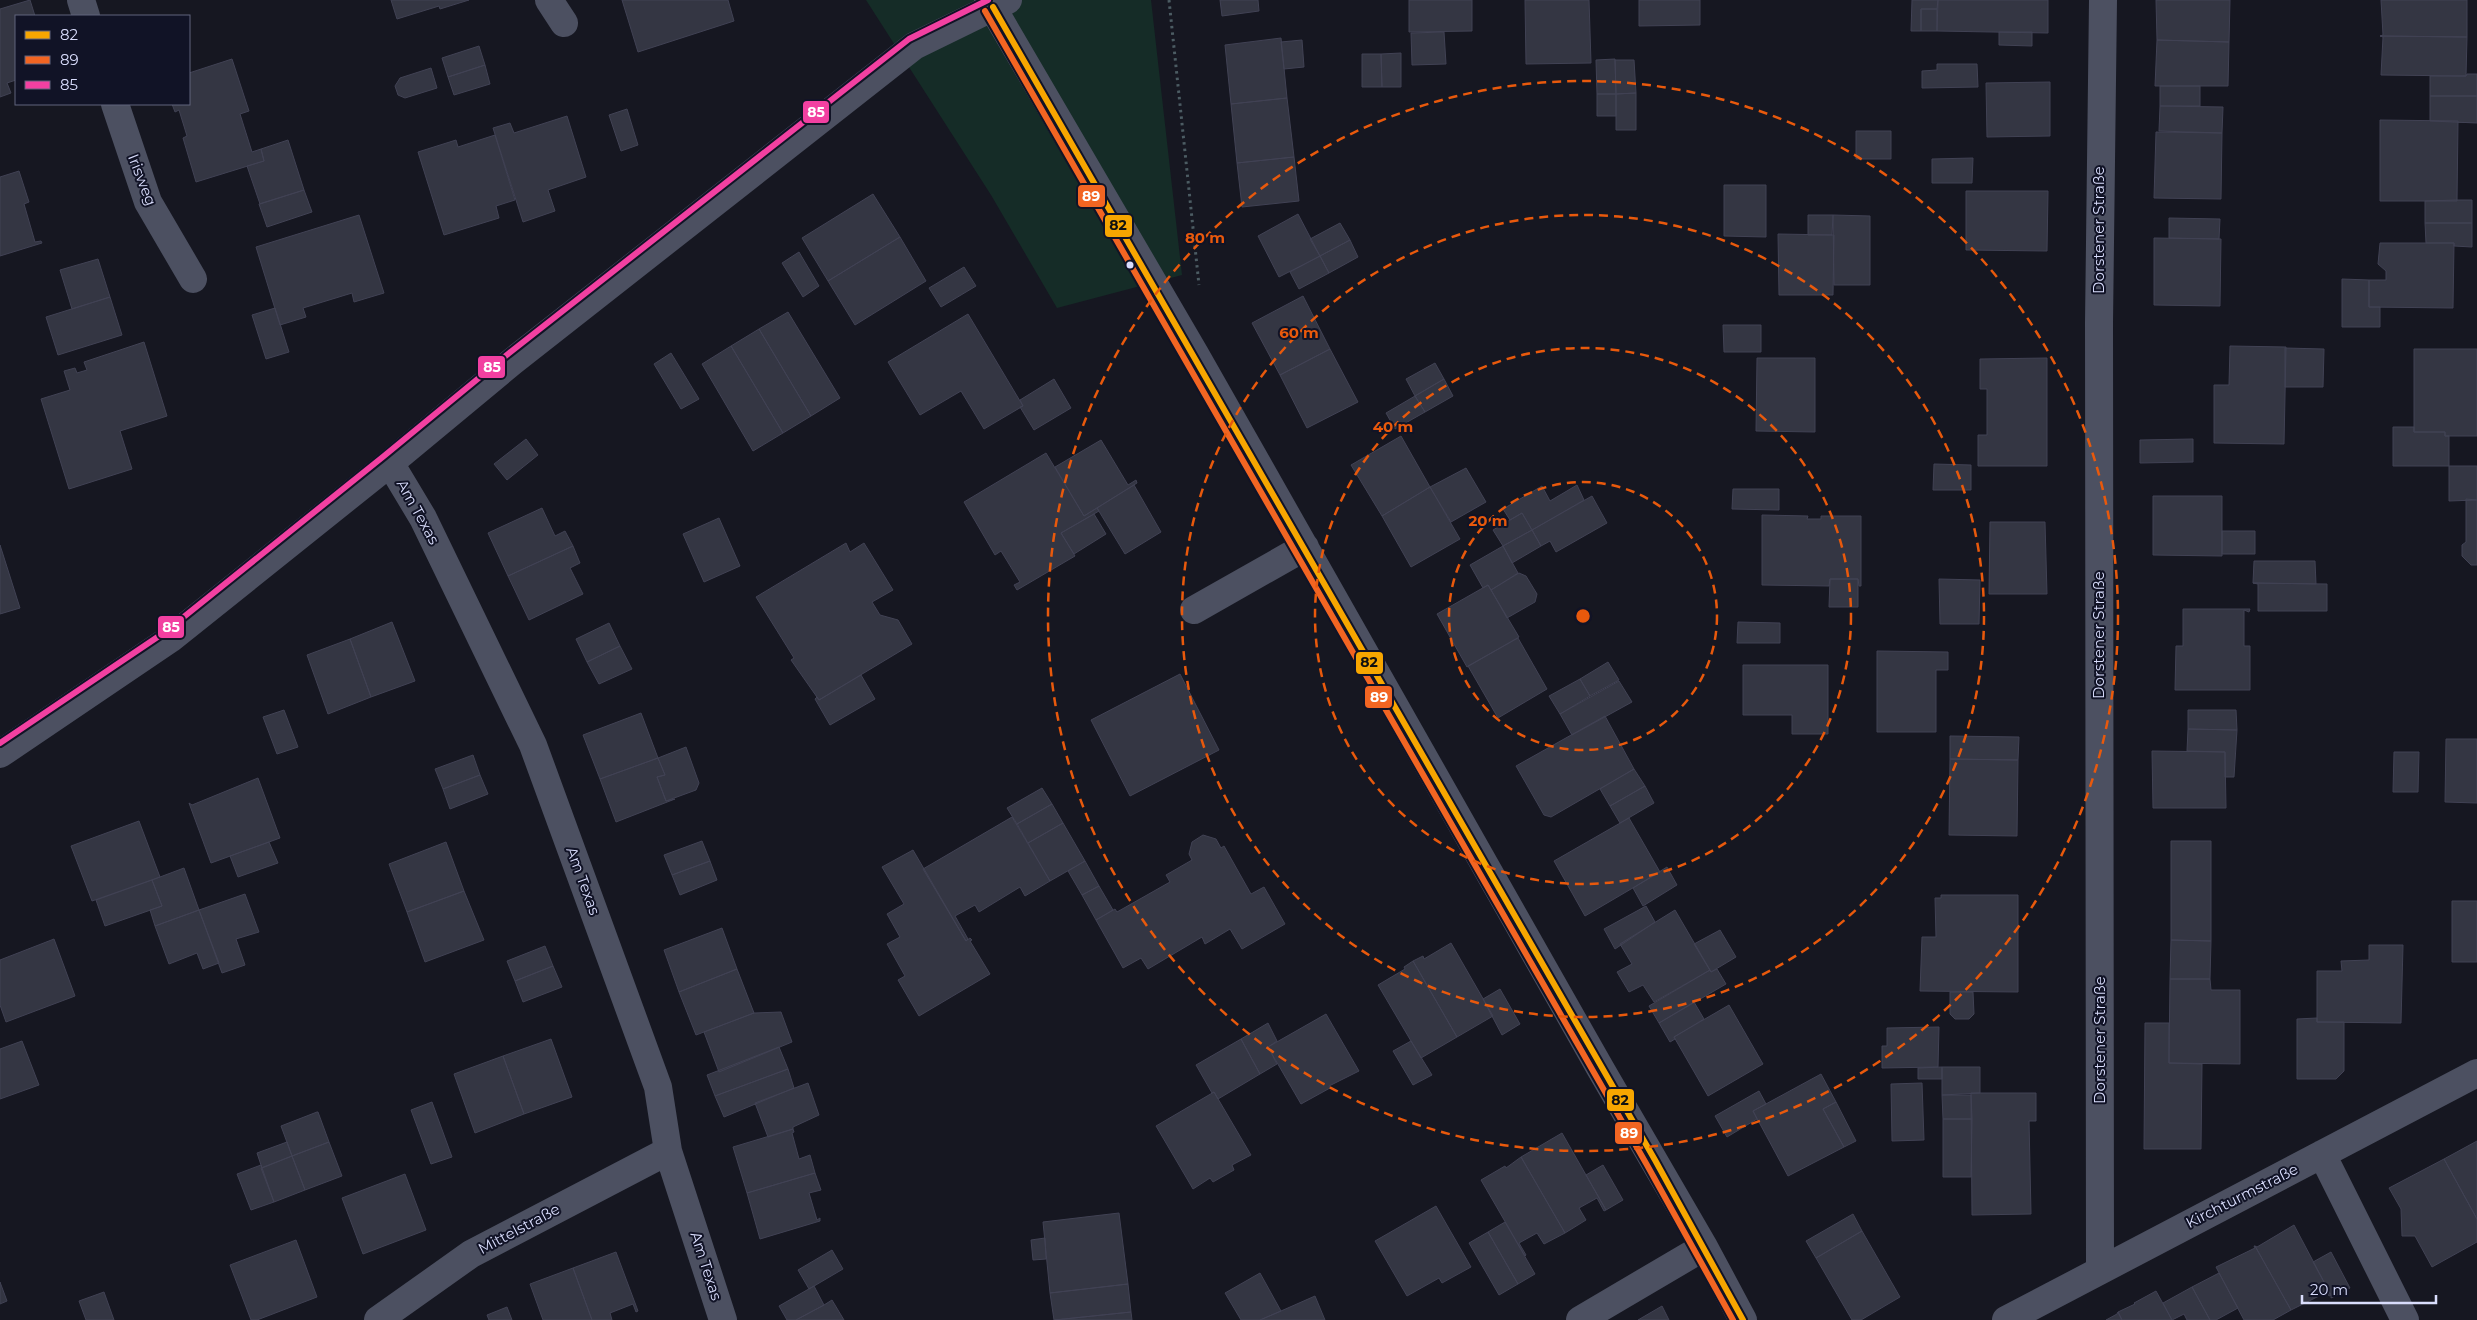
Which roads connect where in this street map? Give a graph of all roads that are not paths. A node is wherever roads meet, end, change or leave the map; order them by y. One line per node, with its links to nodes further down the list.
1 (81, 0): 5 (street)
2 (549, 0): 6 (street)
3 (2103, 0): 17 (street, Dorstener Straße)
4 (996, 2): 9 (street); 10 (street)
5 (86, 15)
6 (564, 23)
7 (116, 105): 8 (street, Irisweg)
8 (193, 279)
9 (390, 463): 12 (street); 14 (street, Am Texas)
10 (1305, 547): 11 (street); 16 (street)
11 (1194, 610)
12 (0, 754)
13 (2477, 1073): 15 (street, Kirchturmstraße)
14 (668, 1151): 18 (street, Mittelstraße); 19 (street, Am Texas)
15 (2322, 1154): 17 (street, Kirchturmstraße); 23 (street)
16 (1704, 1247): 20 (street); 21 (street)
17 (2100, 1270): 22 (street, Kirchturmstraße)
18 (378, 1320)
19 (723, 1320)
20 (1580, 1320)
21 (1743, 1320)
22 (2006, 1320)
23 (2405, 1320)

